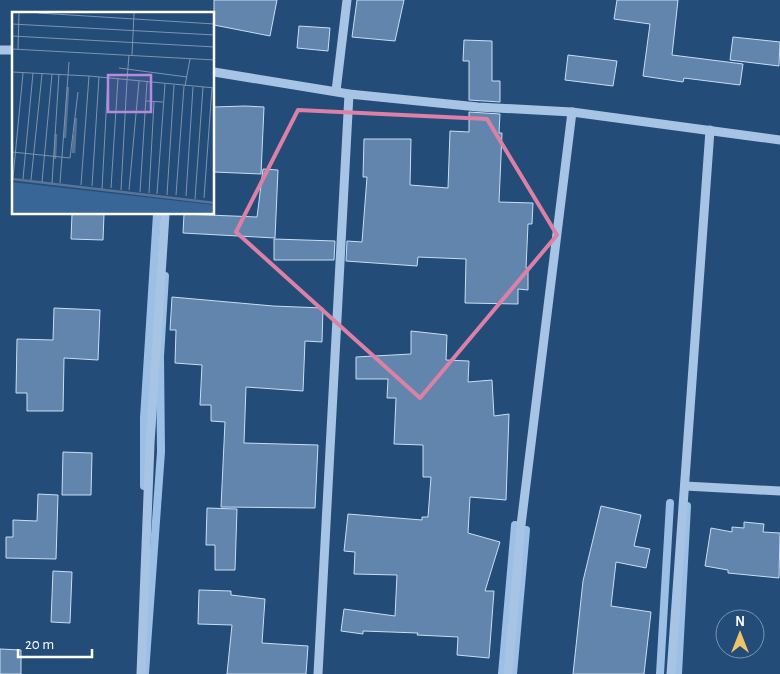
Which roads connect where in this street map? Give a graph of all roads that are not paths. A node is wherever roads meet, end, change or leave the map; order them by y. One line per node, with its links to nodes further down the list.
1 (347, 0): 3 (street)
2 (215, 72): 3 (street)
3 (336, 92): 4 (street)
4 (350, 94): 5 (street); 12 (street)
5 (572, 112): 6 (street); 13 (street)
6 (710, 130): 7 (street); 9 (street)
7 (780, 140)
8 (165, 215): 11 (street)
9 (685, 486): 10 (street); 14 (street)
10 (780, 491)
11 (141, 674)
12 (318, 674)
13 (508, 674)
14 (671, 674)

